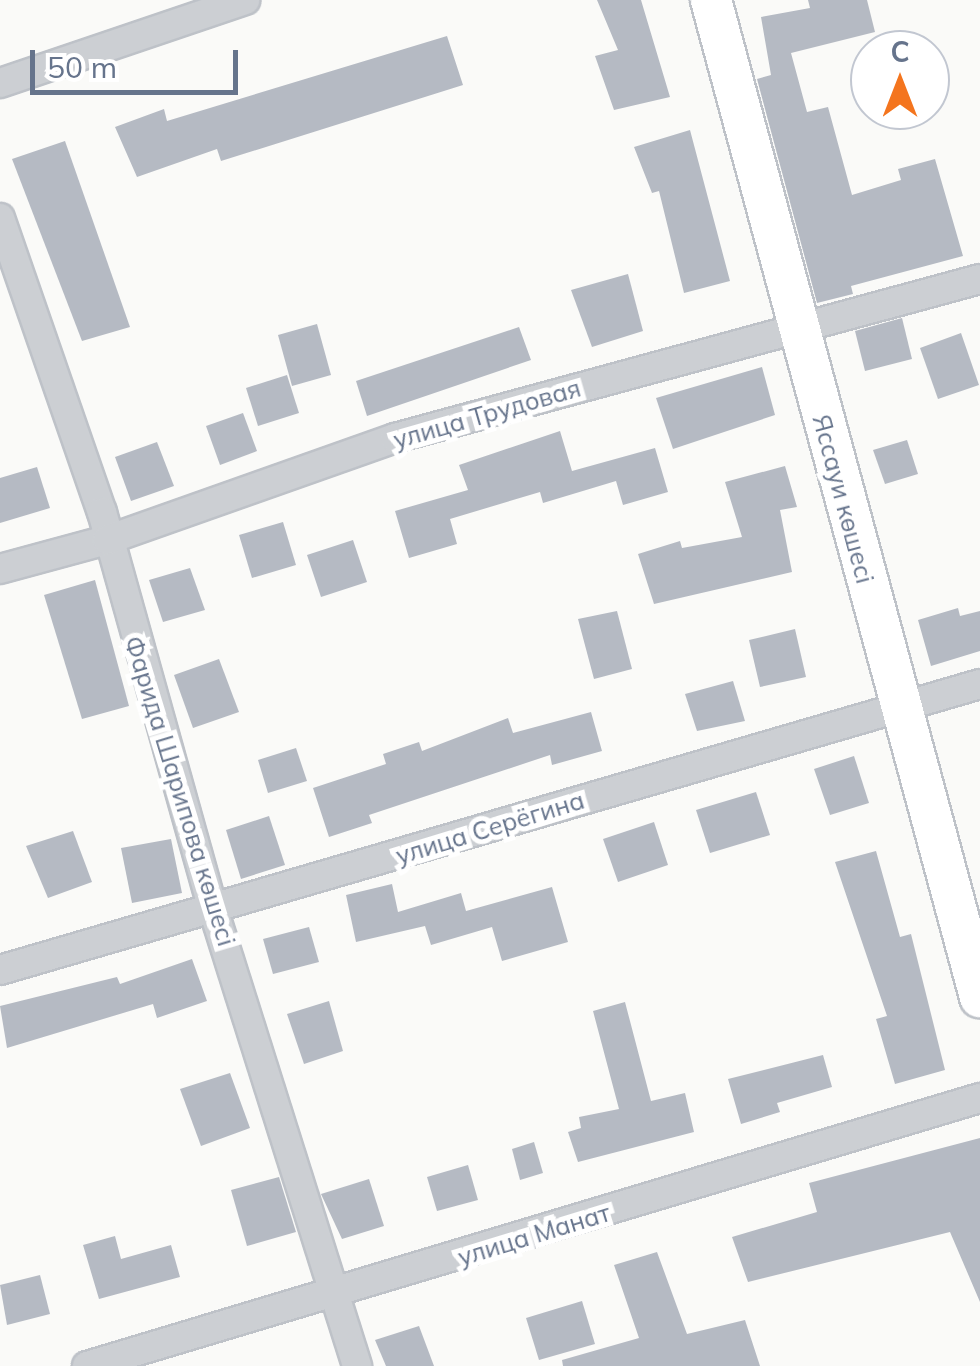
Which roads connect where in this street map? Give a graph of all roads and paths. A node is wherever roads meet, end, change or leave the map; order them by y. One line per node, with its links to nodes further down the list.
1 (245, 0): 3 (street)
2 (710, 0): 6 (main road, Яссауи көшесі)
3 (0, 83)
4 (0, 218): 7 (street, Фарида Шарипова көшесі)
5 (980, 278): 6 (street, улица Трудовая)
6 (798, 328): 7 (street, улица Трудовая); 10 (main road, Яссауи көшесі)
7 (107, 540): 8 (street, улица Трудовая); 11 (street, Фарида Шарипова көшесі)
8 (0, 570)
9 (980, 684): 10 (street, улица Серёгина)
10 (897, 704): 11 (street, улица Серёгина); 13 (main road, Яссауи көшесі)
11 (214, 912): 12 (street, улица Серёгина); 15 (street, Фарида Шарипова көшесі)
12 (0, 970)
13 (980, 997)
14 (980, 1098): 15 (street, улица Манат)
15 (336, 1296): 16 (street, улица Манат); 17 (street, Фарида Шарипова көшесі)
16 (86, 1366)
17 (357, 1366)

